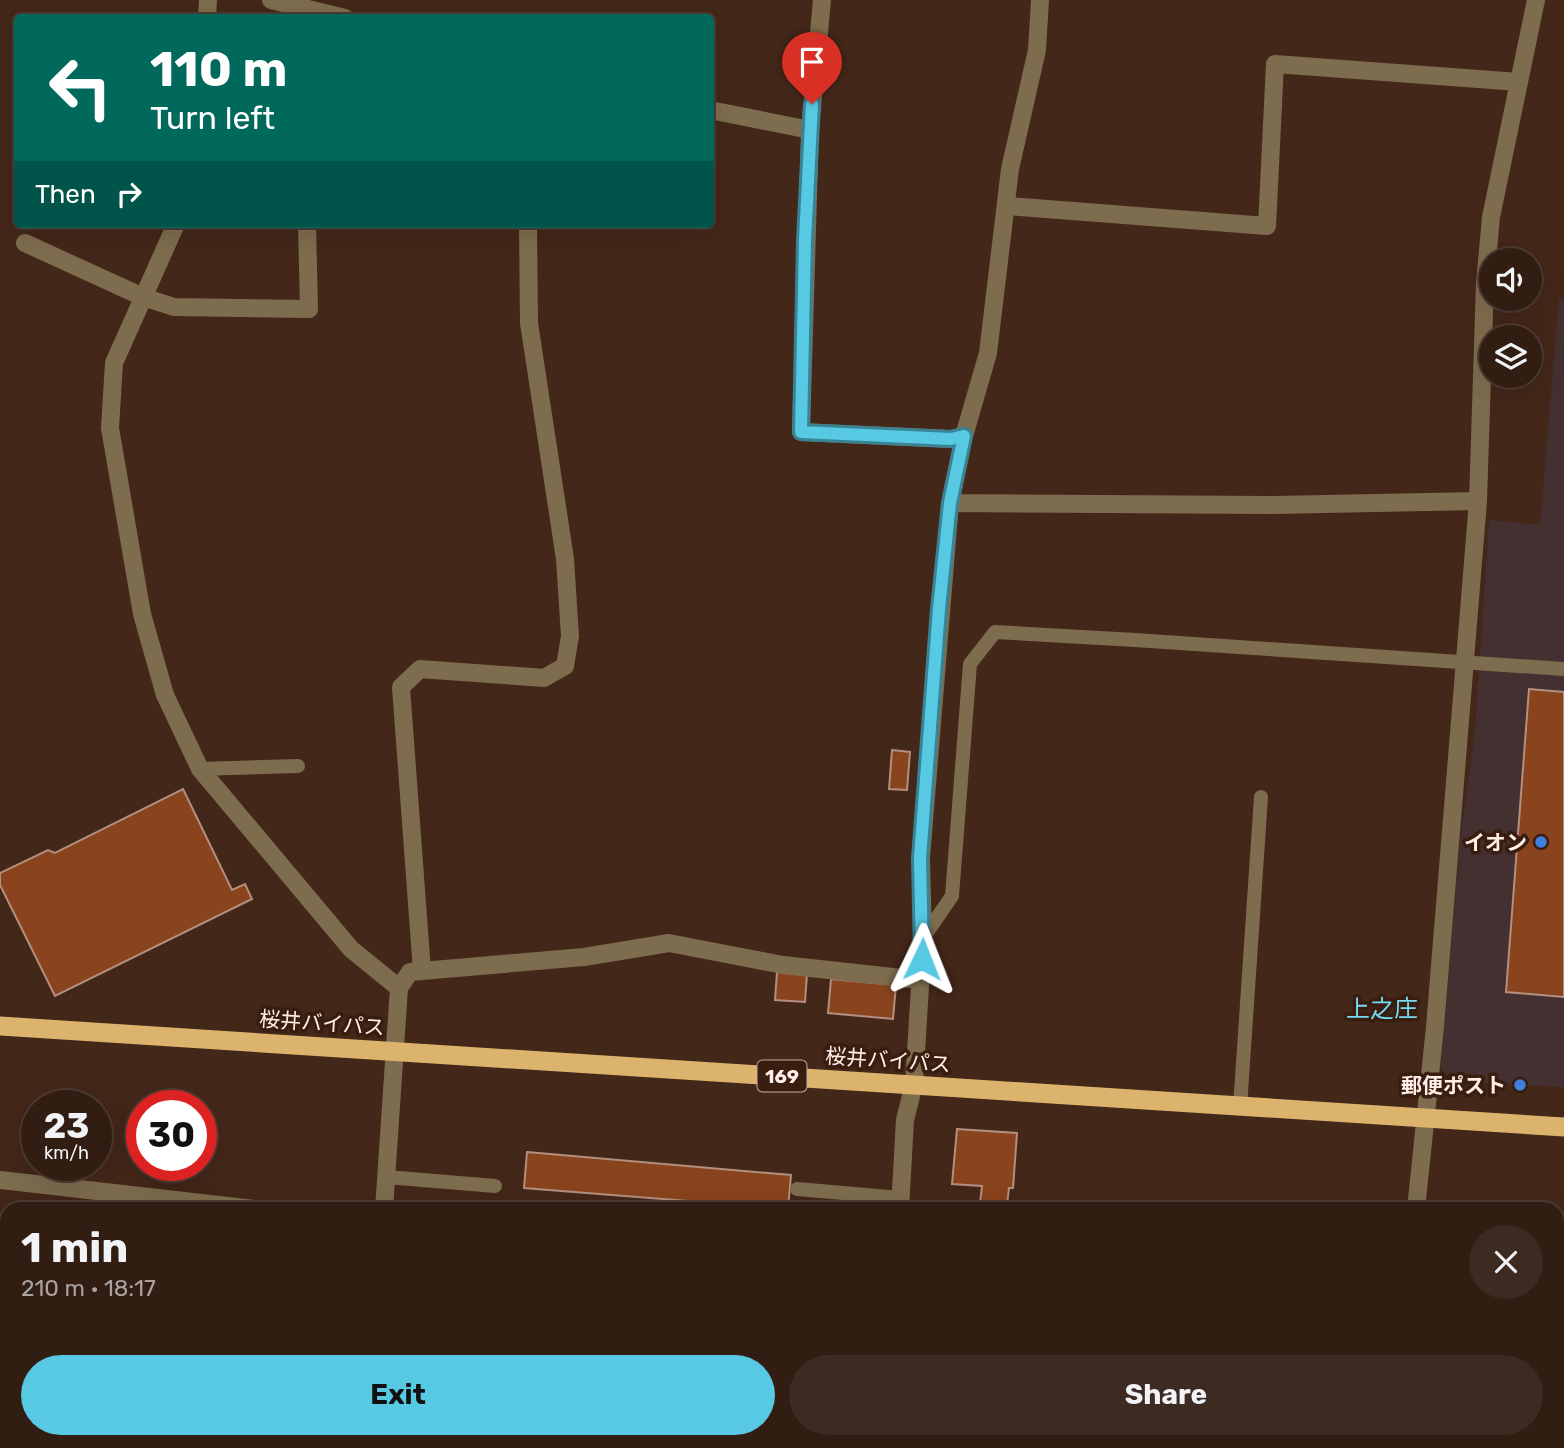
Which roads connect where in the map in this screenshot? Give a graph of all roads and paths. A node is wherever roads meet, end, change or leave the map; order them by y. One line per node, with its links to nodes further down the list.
1 (271, 0): 5 (street)
2 (822, 0): 8 (street)
3 (1040, 0): 9 (street)
4 (1536, 0): 6 (street)
5 (329, 14)
6 (1519, 82): 9 (street); 16 (street)
7 (714, 111): 8 (street)
8 (810, 130): 15 (street)
9 (1008, 206): 15 (street)
10 (174, 228): 14 (street)
11 (307, 228): 14 (street)
12 (528, 228): 23 (street)
13 (25, 243): 14 (street)
14 (143, 297): 20 (street)
15 (964, 436): 17 (street)
16 (1478, 501): 17 (street); 30 (street)
17 (950, 503): 22 (street)
18 (1564, 668): 22 (lane, bridge)
19 (298, 766): 20 (lane)
20 (200, 769): 25 (street)
21 (1261, 797): 29 (lane)
22 (923, 938): 24 (street)
23 (422, 971): 24 (street); 25 (street)
24 (920, 980): 28 (street)
25 (399, 988): 27 (street)
26 (0, 1026): 27 (highway, 桜井バイパス / 169)
27 (395, 1050): 28 (highway, 桜井バイパス / 169); 32 (street)
28 (914, 1084): 29 (highway, 桜井バイパス / 169); 39 (street)
29 (1240, 1107): 30 (highway, 桜井バイパス / 169)
30 (1425, 1119): 31 (highway, 桜井バイパス / 169); 40 (street)
31 (1564, 1127)
32 (386, 1177): 34 (lane); 37 (street)
33 (0, 1180): 36 (street)
34 (495, 1186)
35 (797, 1189): 38 (lane)
36 (193, 1202)
37 (384, 1202)
38 (886, 1202)
39 (900, 1202)
40 (1417, 1202)

